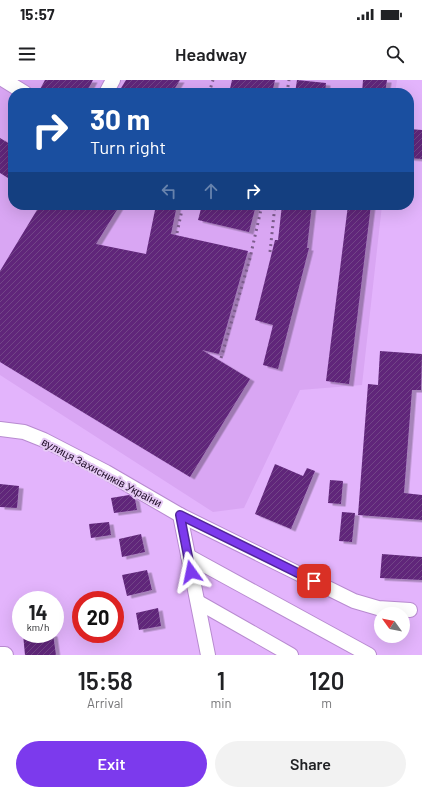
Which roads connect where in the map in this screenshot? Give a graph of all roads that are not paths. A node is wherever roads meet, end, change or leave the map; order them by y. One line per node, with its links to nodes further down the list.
1 (4, 80): 2 (lane)
2 (24, 88)
3 (0, 429): 4 (lane, вулиця Захисників України)
4 (180, 515): 5 (lane); 7 (lane, вулиця Захисників України)
5 (188, 556): 6 (lane); 12 (lane)
6 (198, 602): 9 (lane); 11 (lane)
7 (375, 607)
8 (0, 654): 10 (lane)
9 (209, 654)
10 (6, 655)
11 (291, 655)
12 (369, 655)

